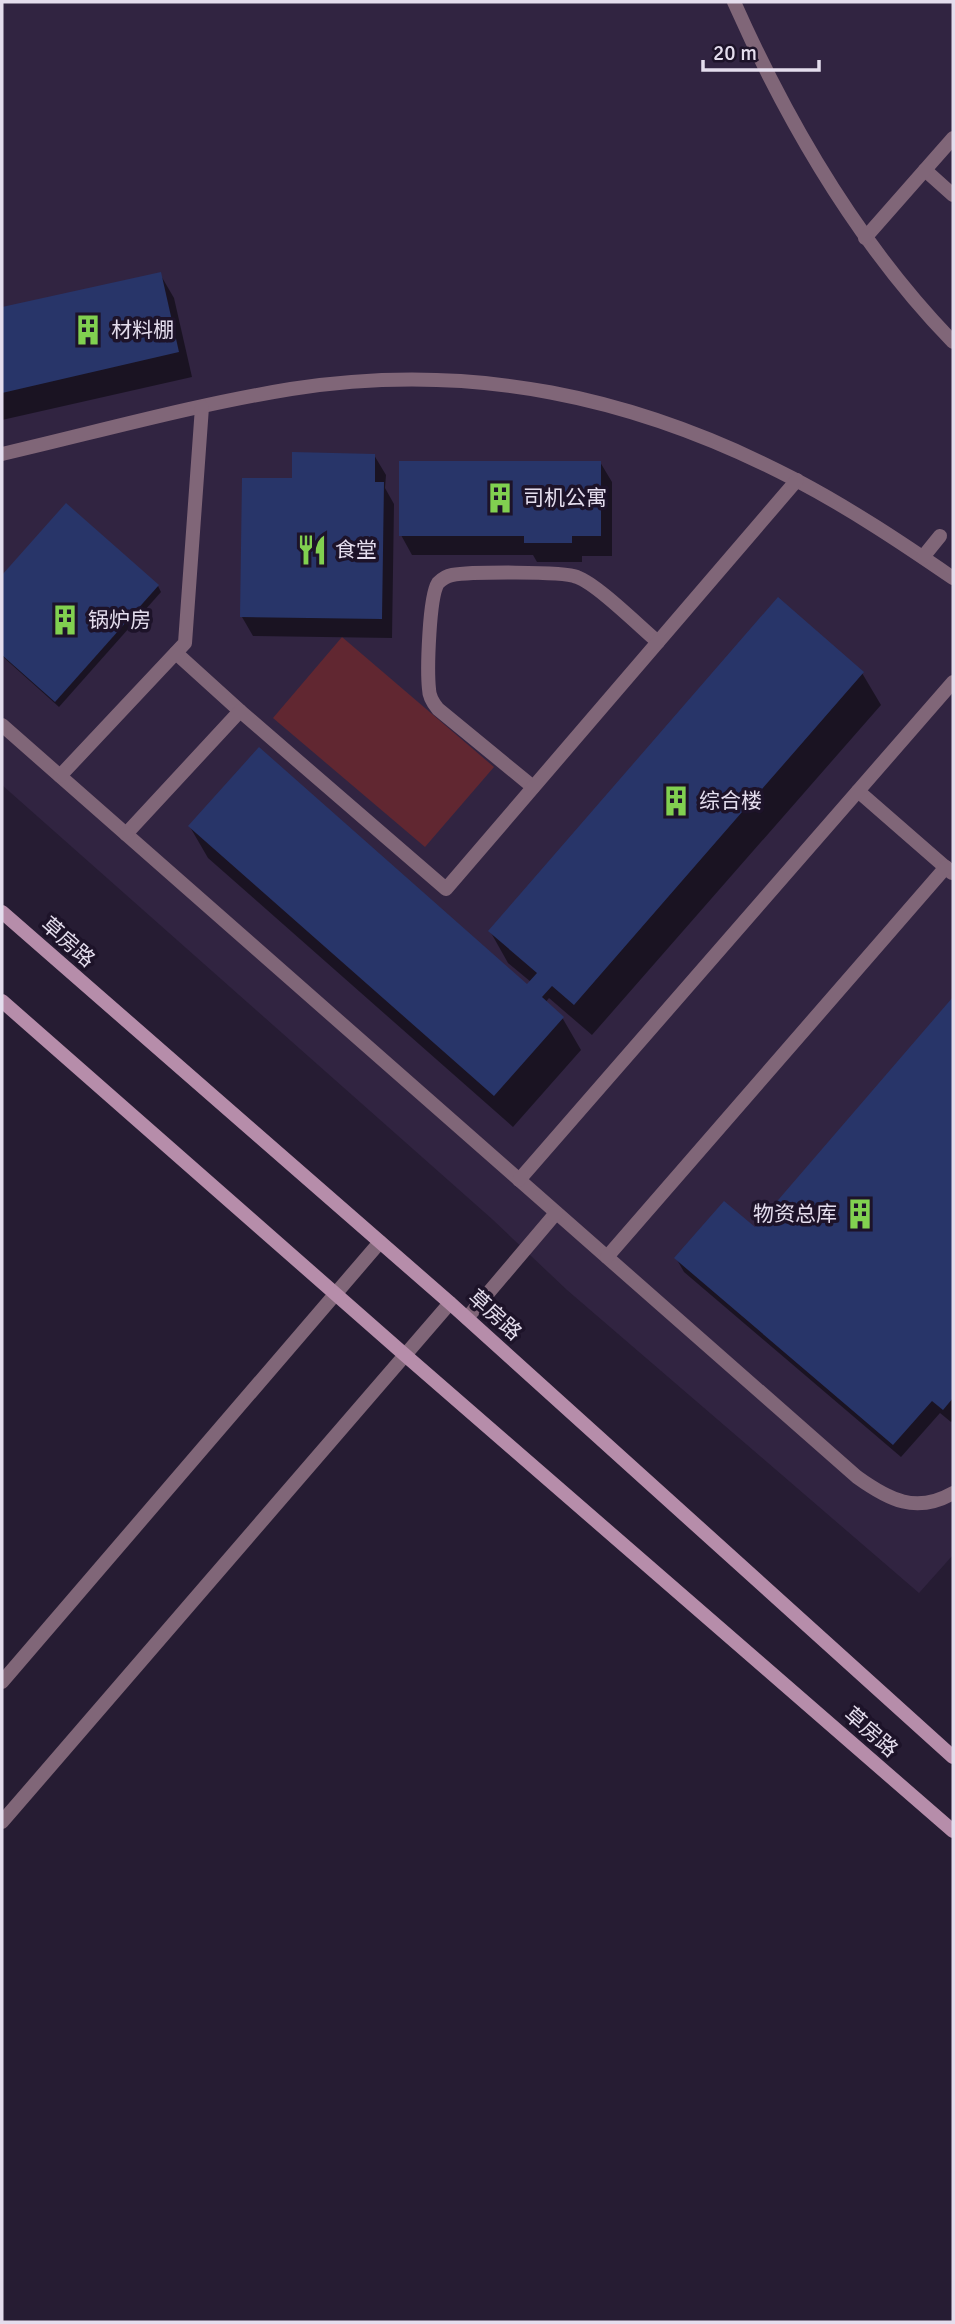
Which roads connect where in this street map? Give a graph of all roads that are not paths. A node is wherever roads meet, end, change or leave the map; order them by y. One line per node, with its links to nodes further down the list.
1 (734, 2): 5 (street)
2 (953, 138): 3 (street)
3 (925, 170): 4 (street); 5 (street)
4 (953, 195)
5 (865, 238): 6 (street)
6 (953, 342)
7 (202, 407): 8 (street); 9 (street); 14 (street)
8 (2, 454)
9 (796, 480): 11 (street); 13 (street)
10 (940, 536): 11 (street)
11 (923, 557): 12 (street)
12 (953, 578)
13 (658, 642): 19 (street); 19 (street)
14 (176, 653): 16 (street); 18 (street)
15 (953, 682): 20 (street)
16 (240, 711): 19 (street); 21 (street)
17 (2, 725): 18 (street)
18 (60, 776): 21 (street)
19 (533, 787)
20 (858, 792): 22 (street); 25 (street)
21 (126, 834): 25 (street)
22 (950, 870): 28 (street)
23 (2, 912): 27 (main road, 草房路)
24 (2, 1001): 29 (main road, 草房路)
25 (519, 1180): 26 (street)
26 (556, 1213): 28 (street); 31 (street)
27 (380, 1242): 29 (street); 30 (main road, 草房路)
28 (607, 1257): 33 (street)
29 (335, 1294): 32 (main road, 草房路); 34 (street)
30 (450, 1303): 31 (main road, 草房路); 32 (street)
31 (467, 1318): 35 (main road, 草房路)
32 (405, 1355): 36 (street); 37 (main road, 草房路)
33 (953, 1493)
34 (2, 1682)
35 (953, 1757)
36 (2, 1822)
37 (953, 1831)

